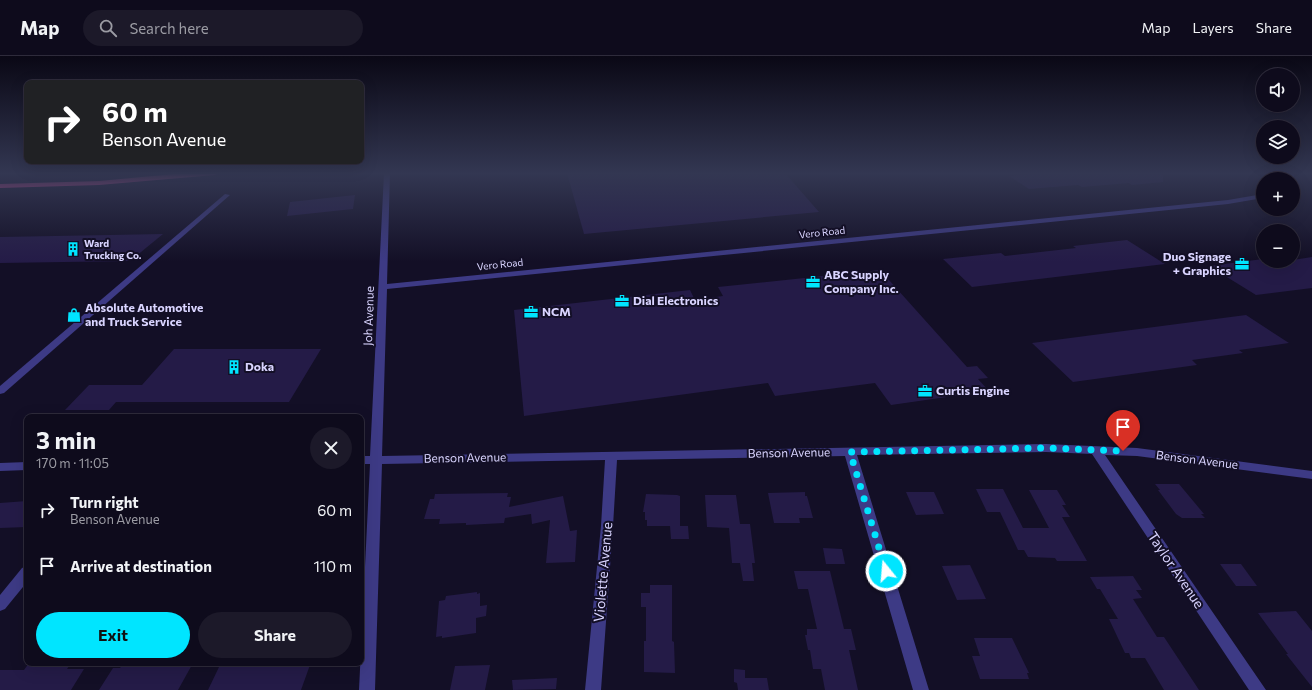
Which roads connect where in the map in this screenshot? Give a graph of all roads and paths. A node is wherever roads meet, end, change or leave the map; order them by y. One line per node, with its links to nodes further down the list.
1 (218, 203): 5 (street)
2 (386, 203): 4 (street, Joh Avenue)
3 (1223, 203): 4 (street, Vero Road)
4 (383, 287): 10 (street, Joh Avenue)
5 (0, 391)
6 (1095, 449): 7 (street, Benson Avenue); 13 (street, Benson Avenue); 19 (street, Taylor Avenue)
7 (850, 452): 8 (street, Benson Avenue); 18 (street)
8 (611, 455): 10 (street, Benson Avenue); 17 (street, Violette Avenue)
9 (364, 460): 10 (street, Benson Avenue)
10 (376, 460): 16 (street, Joh Avenue)
11 (24, 466): 12 (street)
12 (0, 467)
13 (1312, 475)
14 (24, 576): 15 (street)
15 (0, 605)
16 (367, 690)
17 (593, 690)
18 (922, 690)
19 (1258, 690)

